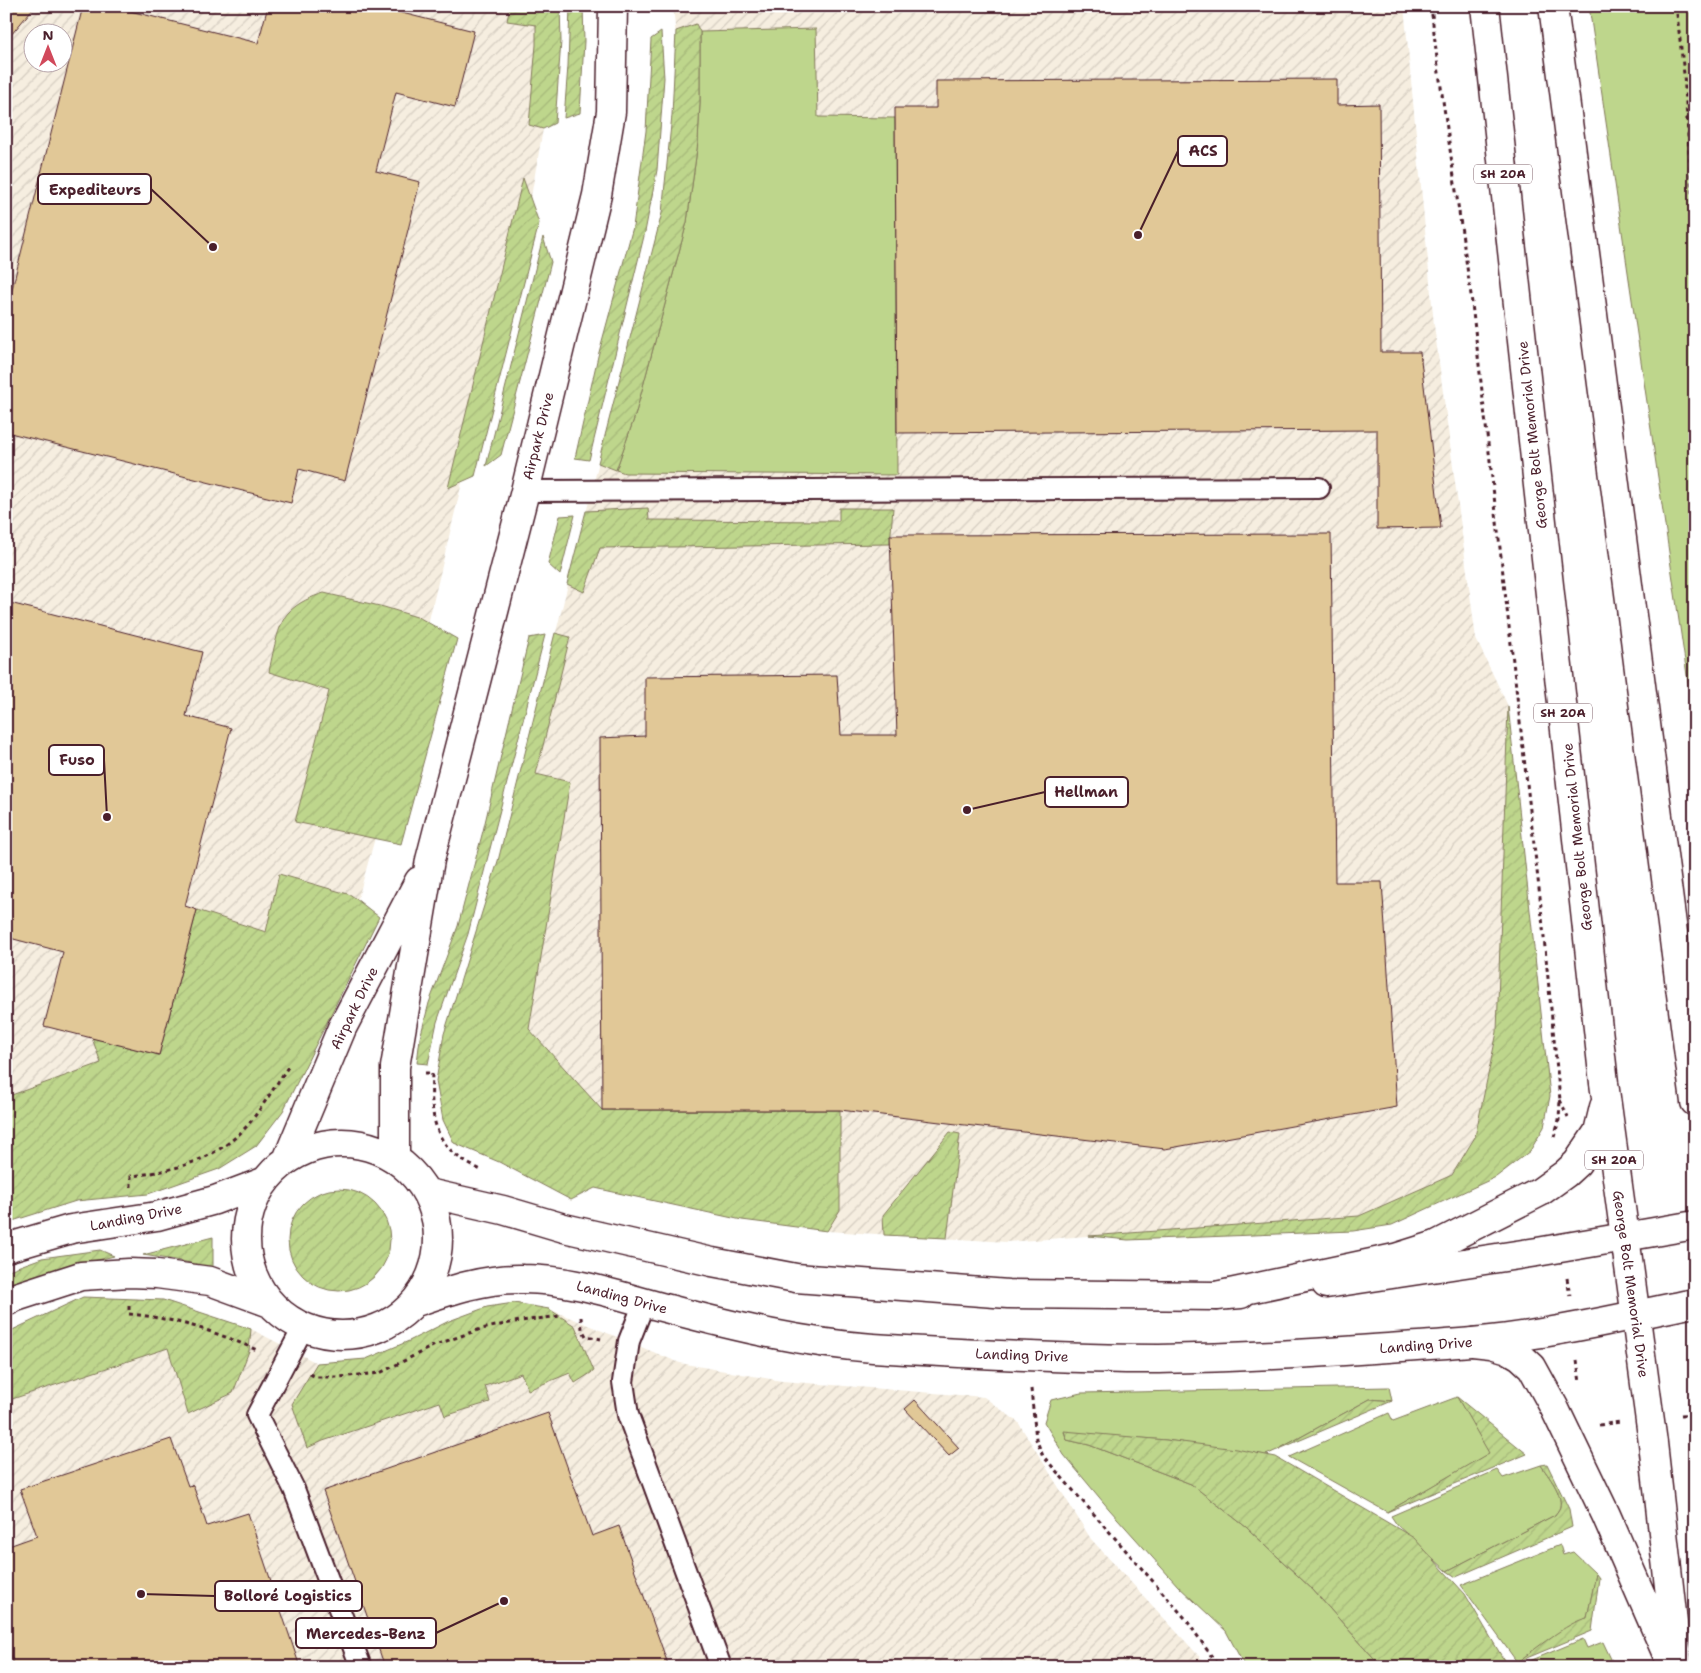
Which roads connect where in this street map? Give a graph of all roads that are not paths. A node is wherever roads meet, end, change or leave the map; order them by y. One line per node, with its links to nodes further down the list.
1 (613, 6): 5 (main road, Airpark Drive)
2 (1485, 6): 9 (main road, George Bolt Memorial Drive / SH 20A)
3 (1553, 6): 7 (main road)
4 (1319, 488): 5 (lane)
5 (525, 491): 6 (main road, Airpark Drive)
6 (430, 860): 11 (main road, Airpark Drive); 12 (main road, Airpark Drive)
7 (1677, 955): 8 (main road); 10 (main road)
8 (1695, 992)
9 (1604, 1083): 16 (main road, George Bolt Memorial Drive / SH 20A); 18 (main road)
10 (1695, 1102)
11 (394, 1157): 12 (main road); 14 (main road)
12 (287, 1160): 13 (main road)
13 (264, 1182): 17 (main road, Landing Drive); 21 (main road)
14 (428, 1193): 18 (main road); 20 (main road)
15 (1695, 1225): 16 (main road)
16 (1625, 1237): 18 (main road); 24 (main road, George Bolt Memorial Drive)
17 (6, 1248)
18 (1216, 1296)
19 (6, 1302): 21 (main road)
20 (416, 1302): 22 (main road, Landing Drive); 25 (main road)
21 (270, 1303): 25 (main road)
22 (644, 1303): 26 (main road, Landing Drive); 28 (lane)
23 (1695, 1303): 24 (main road, Landing Drive)
24 (1636, 1314): 26 (main road, Landing Drive); 30 (main road, George Bolt Memorial Drive)
25 (303, 1328): 27 (lane)
26 (1473, 1342): 29 (main road)
27 (361, 1667)
28 (721, 1667)
29 (1673, 1667)
30 (1678, 1667)

